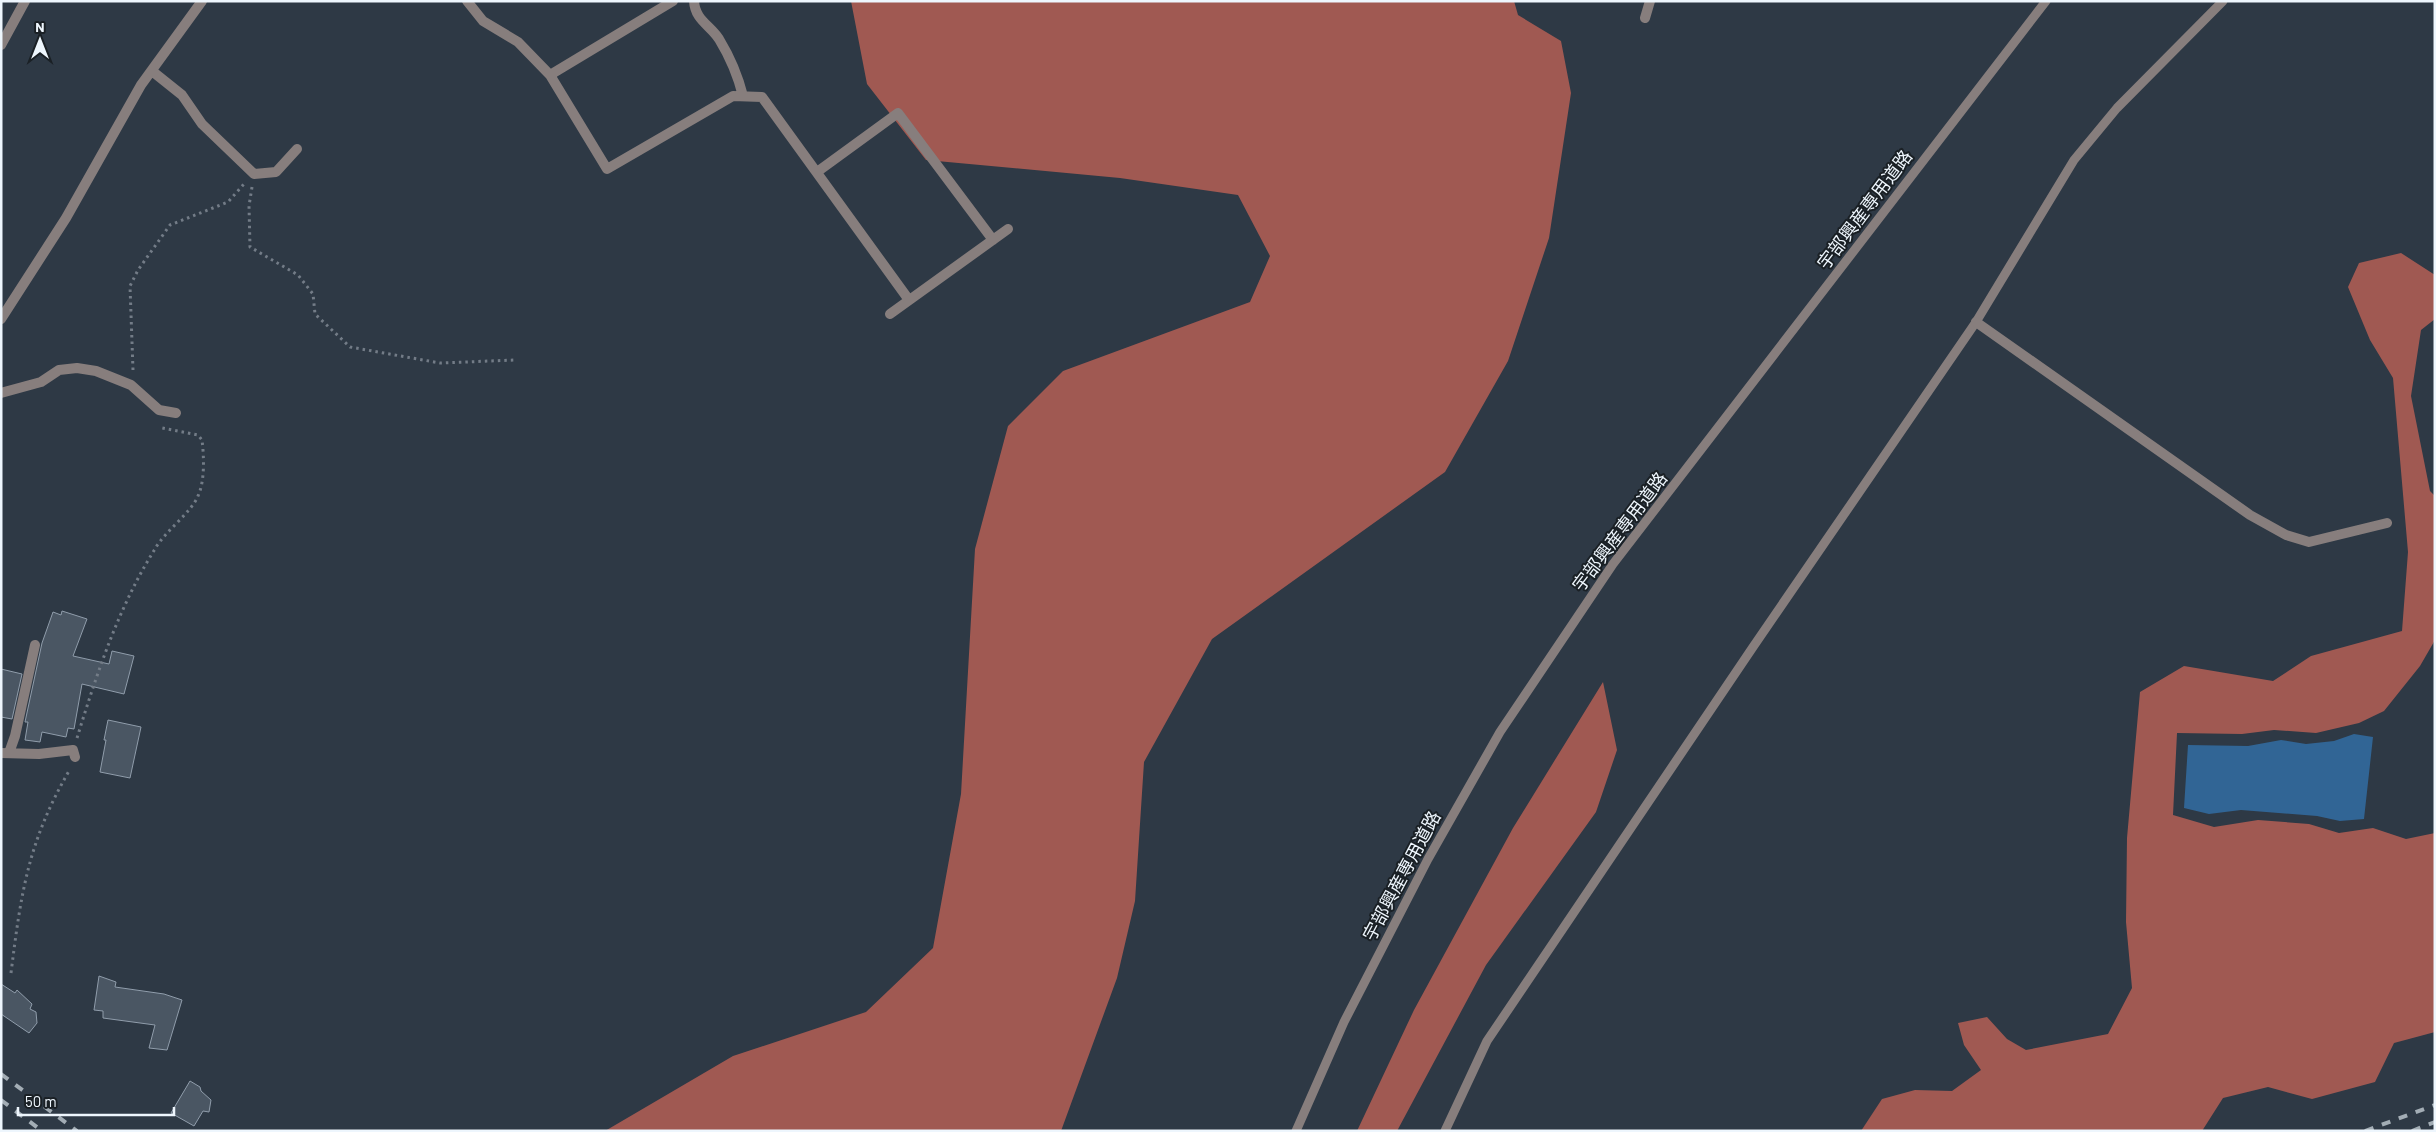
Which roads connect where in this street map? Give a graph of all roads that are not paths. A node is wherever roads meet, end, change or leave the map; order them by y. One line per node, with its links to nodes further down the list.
1 (25, 1): 10 (street)
2 (202, 1): 11 (street)
3 (467, 1): 12 (street)
4 (673, 1): 12 (street)
5 (694, 1): 13 (street)
6 (1650, 1): 9 (street)
7 (2046, 1): 28 (lane, 宇部興産専用道路)
8 (2223, 1): 21 (lane)
9 (1645, 18)
10 (1, 44)
11 (152, 70): 14 (street); 20 (street)
12 (550, 75): 13 (street)
13 (743, 96): 15 (street)
14 (297, 149)
15 (817, 172): 17 (street); 18 (street)
16 (1008, 229): 17 (street)
17 (993, 240): 18 (street)
18 (910, 300): 19 (street)
19 (890, 314)
20 (1, 319)
21 (1976, 322): 24 (street); 29 (lane)
22 (1, 393): 23 (street)
23 (176, 413)
24 (2387, 523)
25 (35, 645): 26 (street)
26 (5, 753): 27 (street)
27 (74, 754)
28 (1296, 1131)
29 (1445, 1131)

